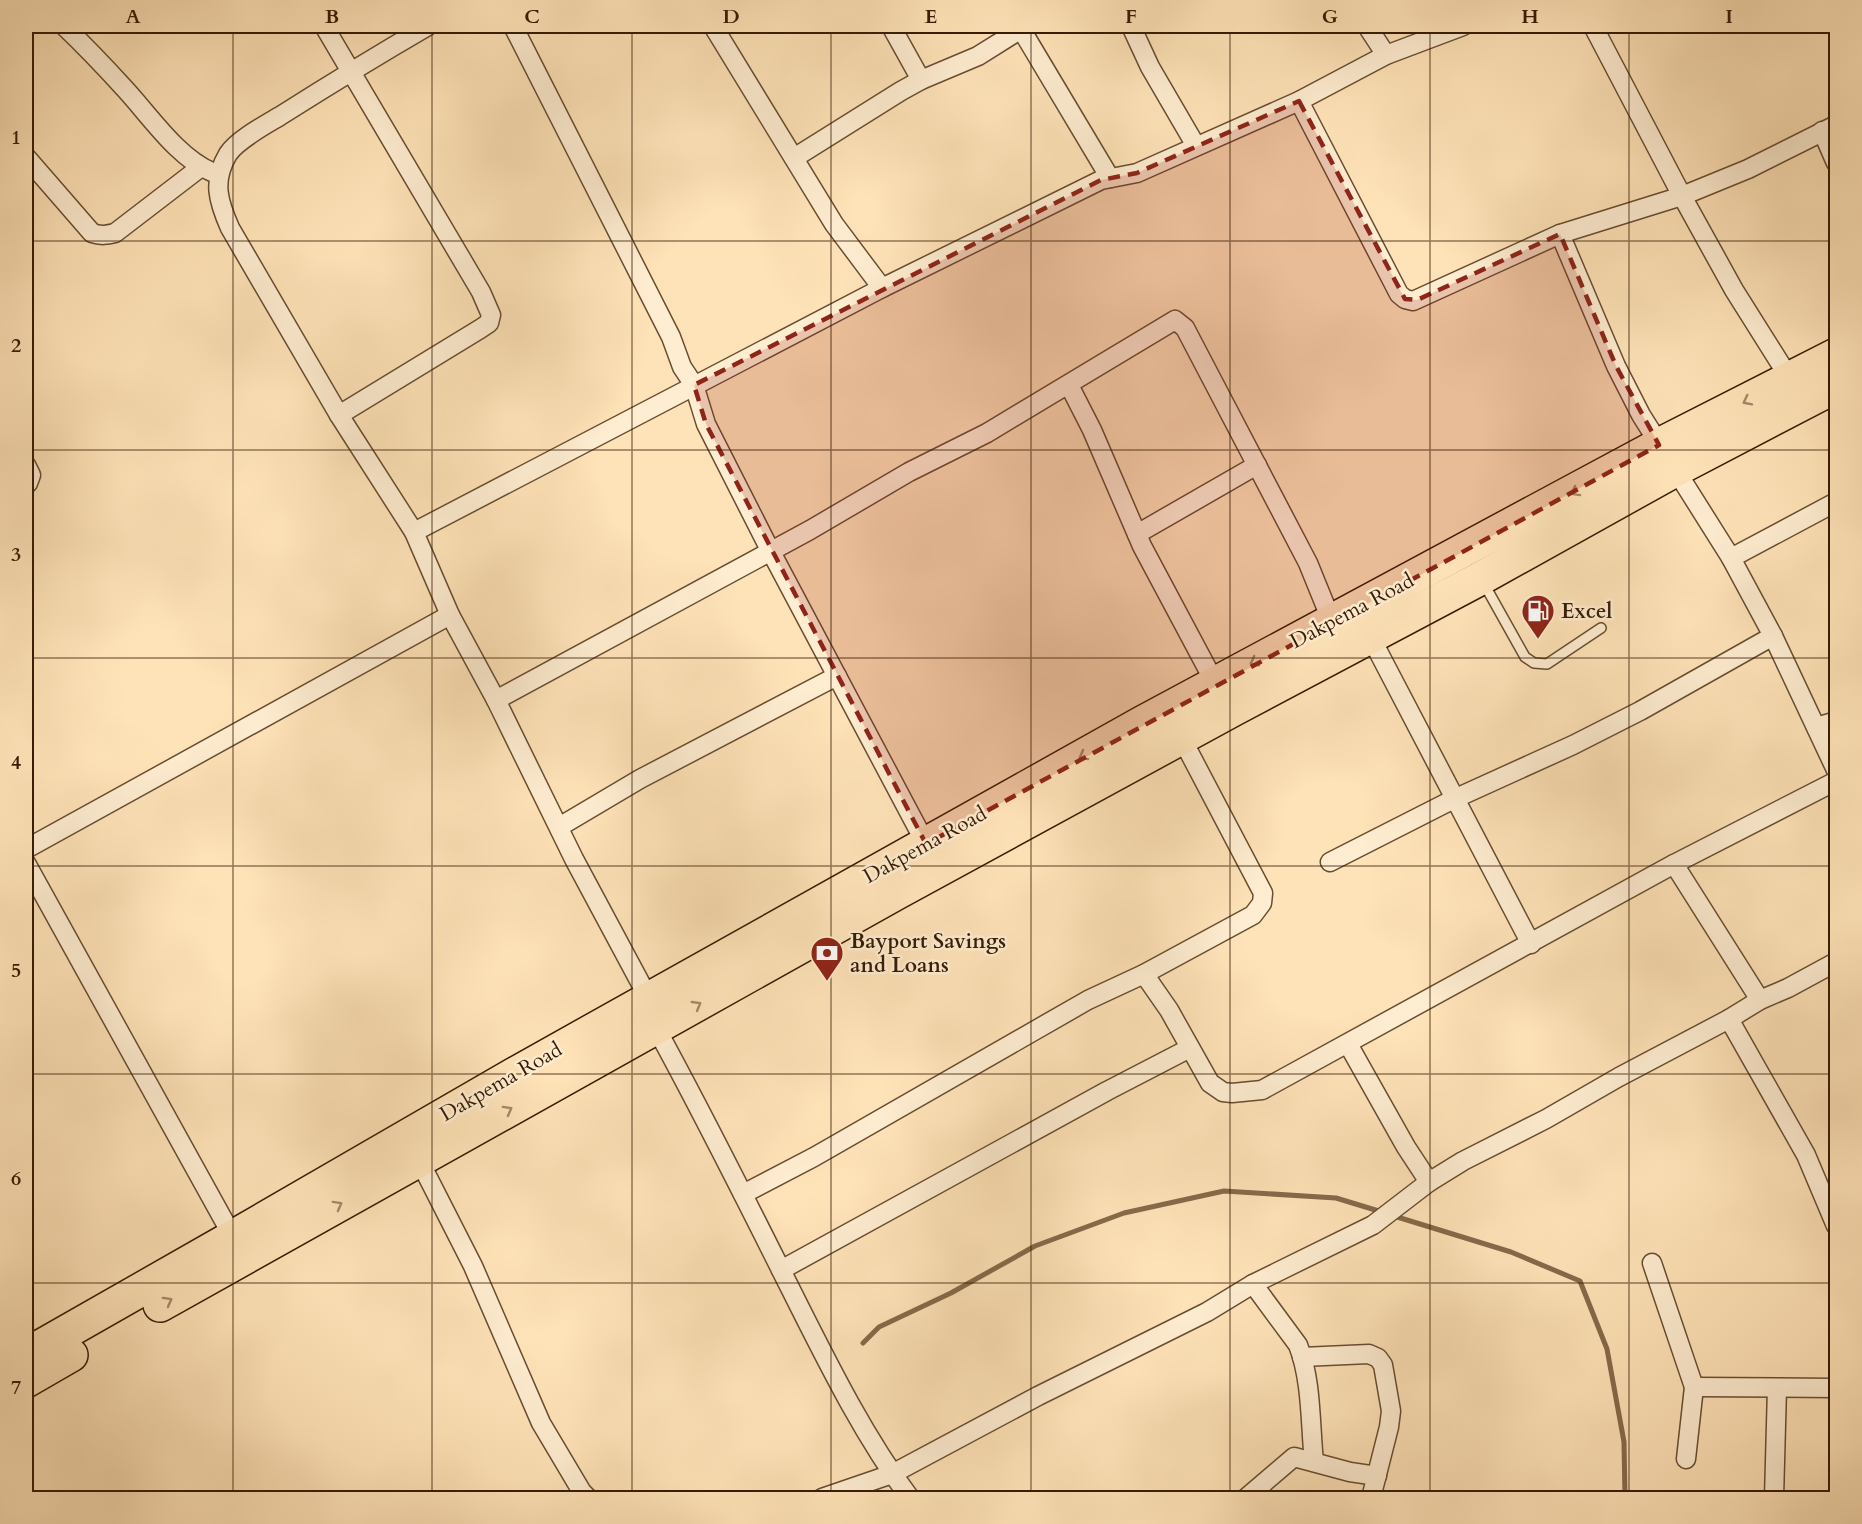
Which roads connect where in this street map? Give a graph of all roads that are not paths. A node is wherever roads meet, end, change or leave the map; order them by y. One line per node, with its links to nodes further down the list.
1 (64, 26): 21 (street)
2 (324, 26): 13 (street)
3 (428, 26): 13 (street)
4 (513, 26): 29 (street)
5 (713, 26): 19 (street)
6 (891, 26): 14 (street)
7 (1131, 26): 17 (street)
8 (1367, 26): 12 (street)
9 (1463, 26): 12 (street)
10 (1593, 26): 24 (street)
11 (1023, 27): 14 (street); 23 (street)
12 (1386, 55): 15 (street)
13 (351, 71): 22 (street); 32 (street)
14 (921, 80): 19 (street)
15 (1299, 101): 17 (street); 25 (street)
16 (1829, 128): 20 (street); 24 (street)
17 (1196, 146): 23 (street)
18 (26, 158): 21 (street)
19 (794, 158): 26 (street)
20 (1836, 163)
21 (201, 167): 22 (street)
22 (219, 175): 32 (street)
23 (1110, 178): 26 (street)
24 (1682, 196): 25 (street); 28 (street)
25 (1560, 234): 33 (street)
26 (882, 288): 29 (street)
27 (1836, 355): 28 (highway, Dakpema Road)
28 (1790, 379): 33 (highway, Dakpema Road, one-way to 33)
29 (694, 385): 38 (street); 40 (street)
30 (1069, 385): 35 (street); 39 (street); 40 (street)
31 (1836, 386): 33 (highway, Dakpema Road)
32 (339, 415): 38 (street)
33 (1667, 458): 41 (street); 42 (highway, Dakpema Road); 44 (highway, Dakpema Road, one-way to 44)
34 (26, 465): 36 (street)
35 (1257, 465): 39 (street); 44 (street)
36 (26, 485)
37 (1836, 502): 41 (street)
38 (414, 532): 43 (street)
39 (1137, 534): 49 (street)
40 (770, 550): 48 (street); 50 (street)
41 (1731, 558): 47 (street)
42 (1481, 578): 45 (lane); 46 (highway, Dakpema Road)
43 (450, 615): 50 (street); 59 (street)
44 (1332, 622): 49 (highway, Dakpema Road, one-way to 49)
45 (1601, 628)
46 (1370, 636): 53 (highway, Dakpema Road); 56 (street)
47 (1773, 636): 52 (street); 56 (street)
48 (837, 676): 57 (street); 58 (street)
49 (1215, 683): 58 (highway, Dakpema Road, one-way to 58)
50 (496, 700): 57 (street)
51 (1836, 721): 52 (street)
52 (1816, 728): 54 (street)
53 (1181, 737): 65 (street); 67 (highway, Dakpema Road, one-way to 53)
54 (1836, 770)
55 (1836, 781): 62 (street)
56 (1454, 799): 60 (street); 63 (street)
57 (559, 827): 67 (street)
58 (926, 844): 67 (highway, Dakpema Road)
59 (26, 849)
60 (1330, 862)
61 (26, 863): 75 (street)
62 (1674, 864): 63 (street); 66 (street)
63 (1531, 944): 69 (street)
64 (1836, 962): 66 (street)
65 (1144, 974): 70 (street); 73 (street)
66 (1760, 1000): 68 (street)
67 (652, 1013): 71 (highway, Dakpema Road, one-way to 67); 73 (street); 75 (highway, Dakpema Road)
68 (1729, 1019): 72 (street); 74 (street)
69 (1348, 1044): 70 (street); 72 (street)
70 (1190, 1048): 77 (street)
71 (419, 1160): 81 (highway, Dakpema Road, one-way to 71); 89 (street)
72 (1429, 1182): 78 (street)
73 (743, 1194): 77 (street)
74 (1836, 1226)
75 (233, 1238): 79 (highway, Dakpema Road)
76 (1652, 1263): 82 (street)
77 (781, 1270): 87 (street)
78 (1253, 1284): 80 (street); 87 (street)
79 (26, 1355)
80 (1302, 1357): 86 (street); 88 (street)
81 (26, 1381)
82 (1694, 1387): 83 (street); 85 (street)
83 (1777, 1388): 84 (street); 94 (street)
84 (1836, 1388)
85 (1686, 1459)
86 (1314, 1462): 88 (street); 92 (street)
87 (892, 1474): 90 (street); 91 (street)
88 (1377, 1476): 93 (street)
89 (588, 1498)
90 (822, 1498)
91 (910, 1498)
92 (1246, 1498)
93 (1371, 1498)
94 (1774, 1498)

